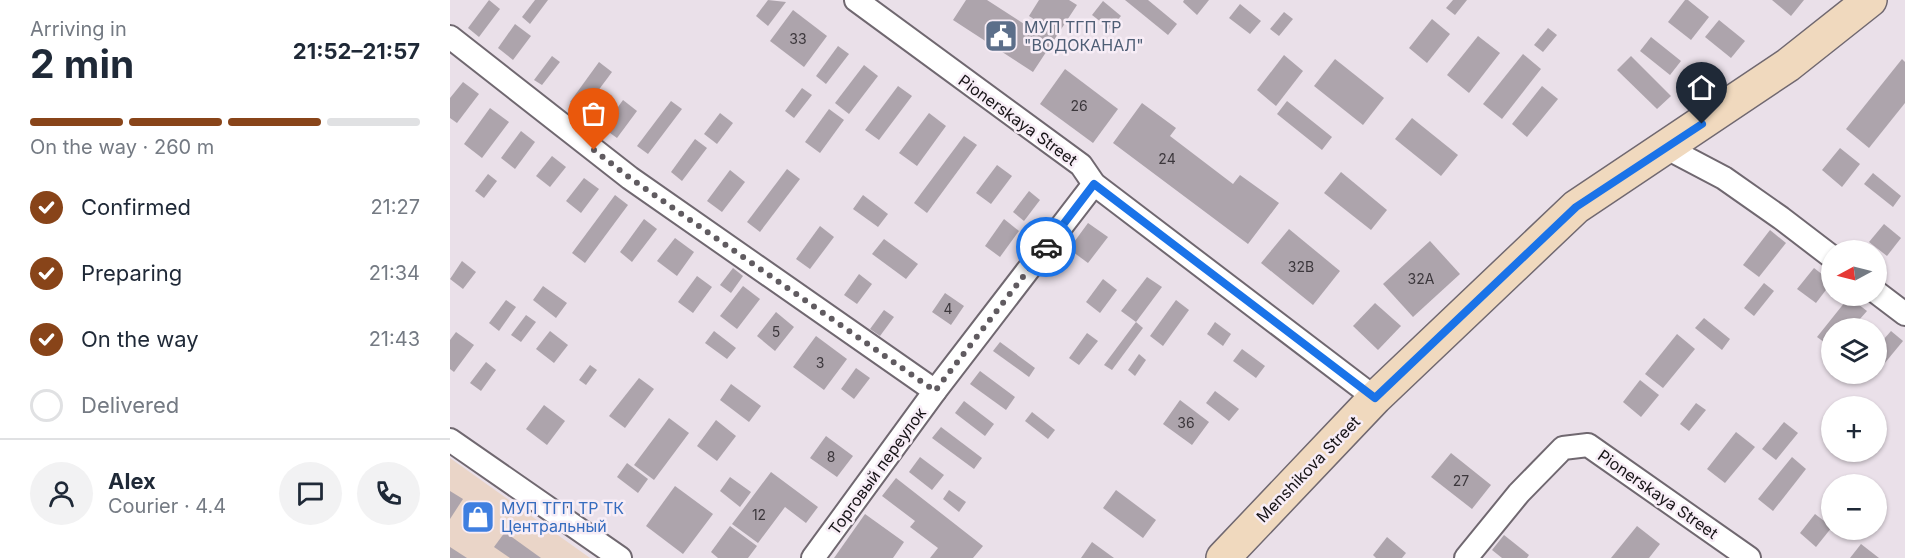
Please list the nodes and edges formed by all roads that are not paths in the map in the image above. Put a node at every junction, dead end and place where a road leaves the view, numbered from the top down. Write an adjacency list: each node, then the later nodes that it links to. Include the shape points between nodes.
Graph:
1 (856, 0): 5 (street, Pionerskaya Street, via 1081,165)
2 (1870, 0): 4 (street, Menshikova Street, via 1788,65)
3 (450, 37): 9 (street, via 630,178)
4 (1667, 148): 6 (street, via 1724,178); 10 (street, Menshikova Street, via 1576,207)
5 (1094, 184): 9 (street, Торговый переулок); 10 (street, Pionerskaya Street)
6 (1821, 249)
7 (1887, 300): 8 (street)
8 (1905, 314)
9 (935, 391): 13 (street, Торговый переулок)
10 (1375, 398): 14 (street, Menshikova Street)
11 (450, 440): 12 (street)
12 (620, 558)
13 (813, 558)
14 (1223, 558)
15 (1466, 558): 16 (street, Pionerskaya Street, via 1519,493 1563,448 1588,445)
16 (1749, 558)

